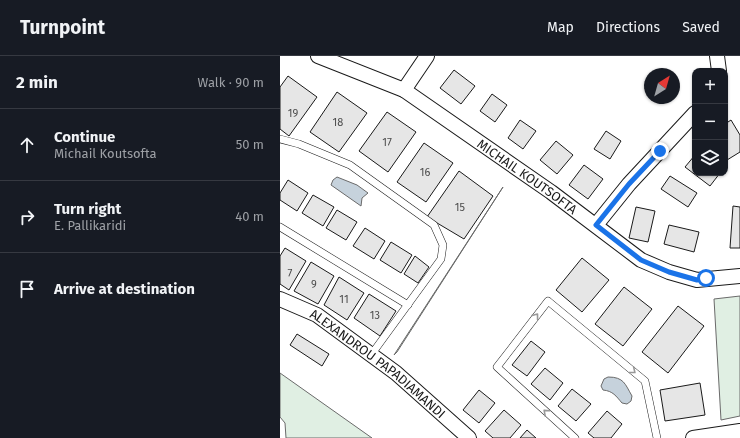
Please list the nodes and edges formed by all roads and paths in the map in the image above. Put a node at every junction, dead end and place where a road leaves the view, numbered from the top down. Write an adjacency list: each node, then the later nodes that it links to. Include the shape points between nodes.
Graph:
1 (318, 56): 5 (street, MICHAIL KOUTSOFTA)
2 (427, 56): 5 (street)
3 (717, 56): 4 (street)
4 (719, 68)
5 (404, 90): 8 (street, MICHAIL KOUTSOFTA)
6 (692, 116): 8 (street, via 629,184)
7 (280, 139): 12 (lane, via 350,165 434,225 443,245 441,259)
8 (596, 225): 10 (street, MICHAIL KOUTSOFTA, via 641,260 669,272 697,280)
9 (280, 227): 12 (lane)
10 (740, 276)
11 (280, 299): 13 (street, ALEXANDROU PAPADIAMANDI, via 317,316)
12 (408, 305): 13 (lane)
13 (372, 355): 15 (street, ALEXANDROU PAPADIAMANDI, via 396,373)
14 (740, 431): 18 (street)
15 (465, 437)
16 (575, 438): 17 (lane, one-way to 17, via 497,367 548,301 645,381)
17 (657, 438)
18 (693, 438)

